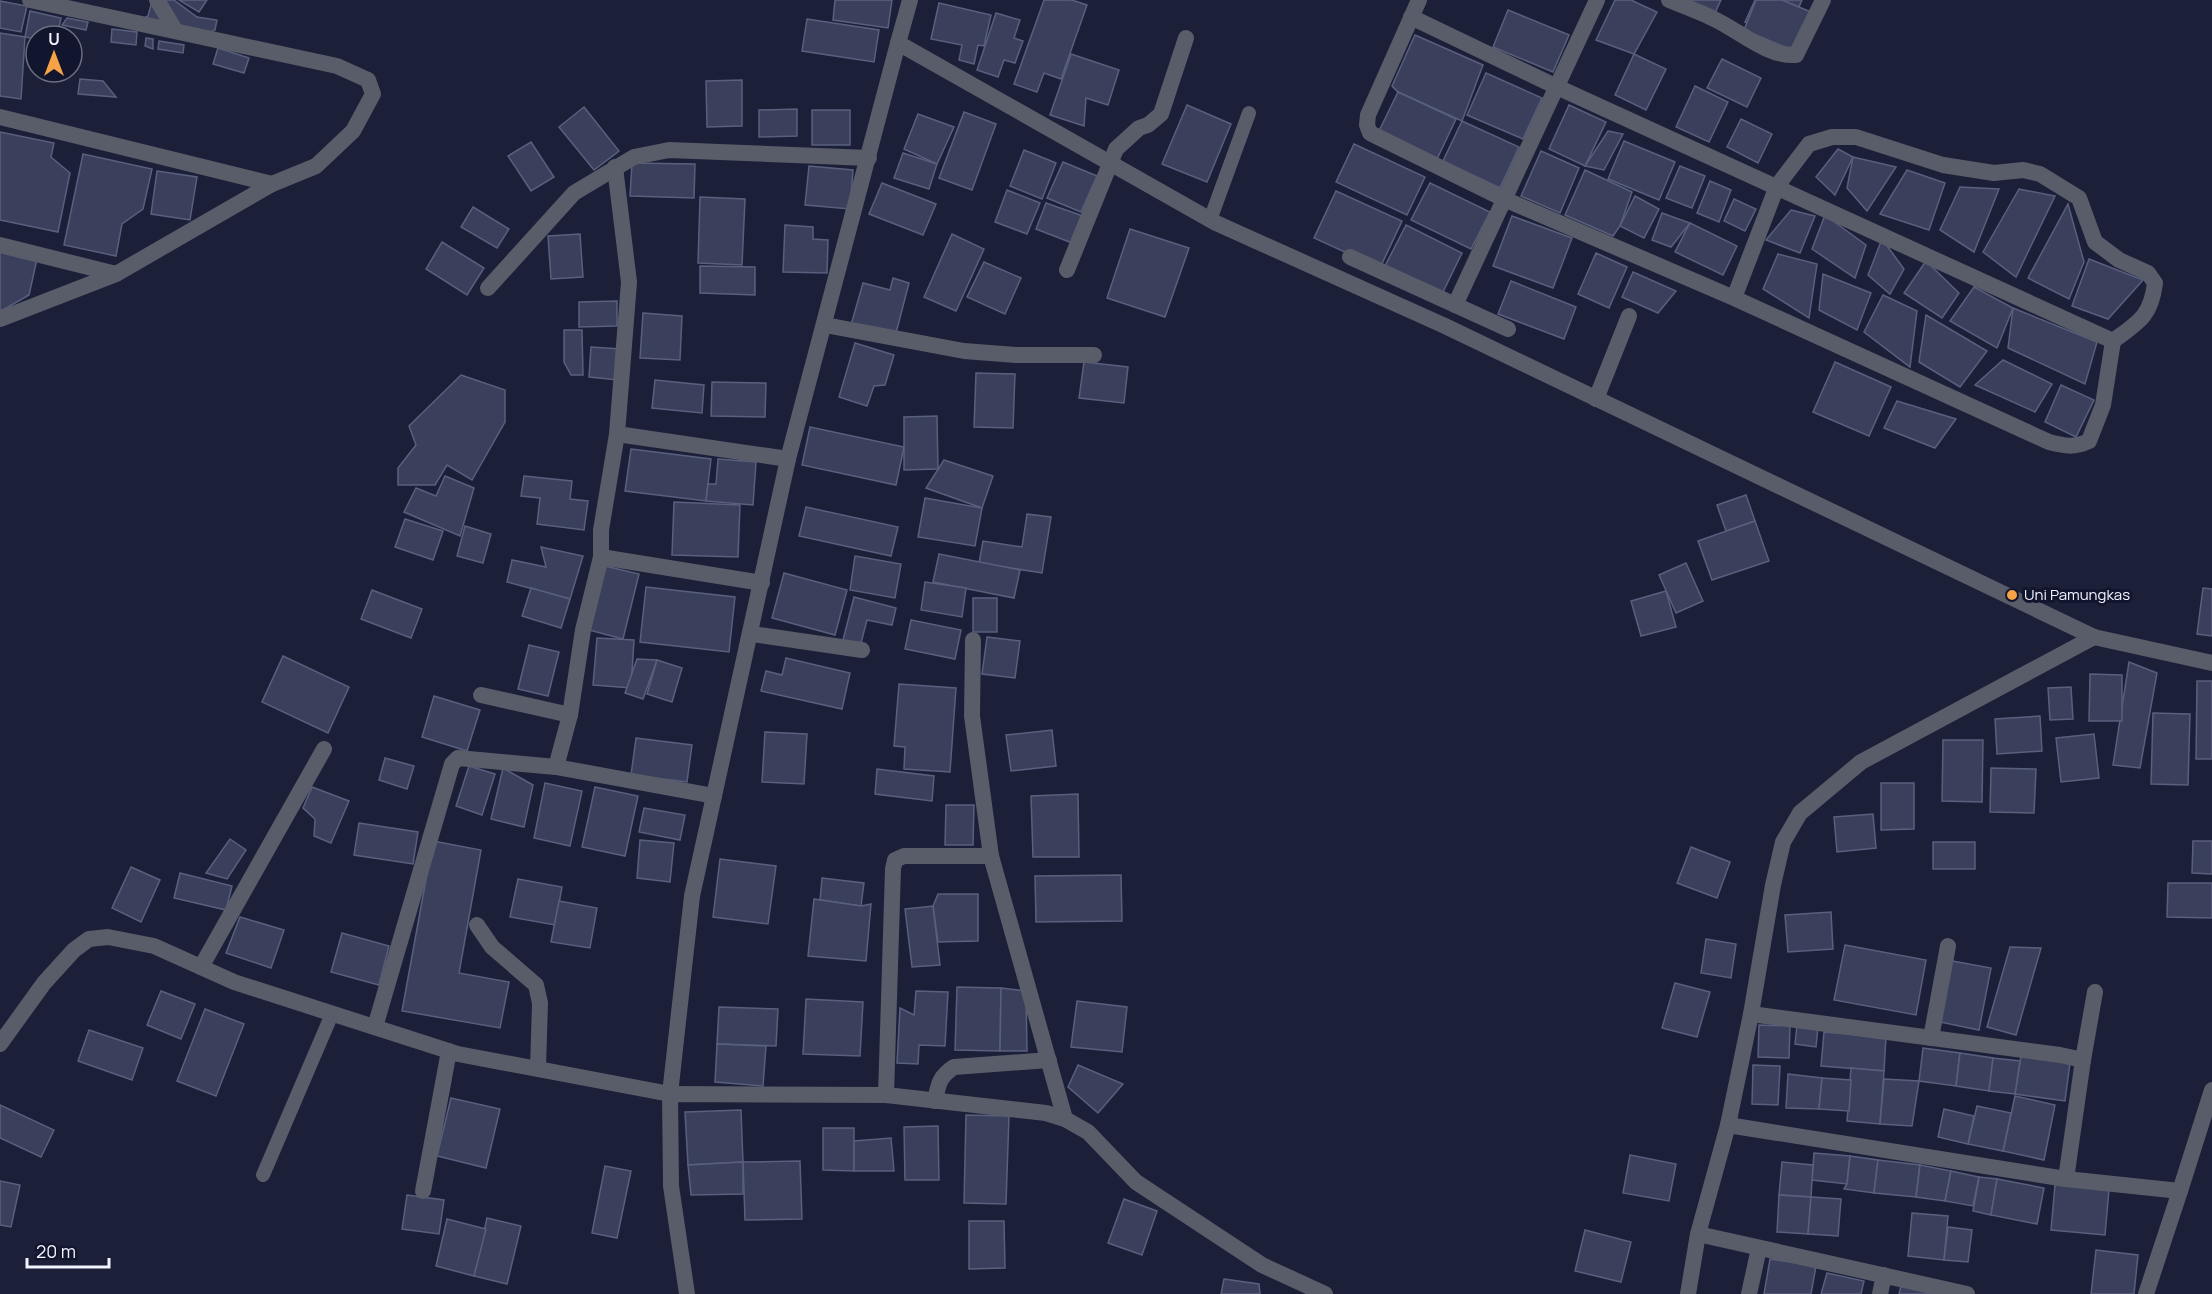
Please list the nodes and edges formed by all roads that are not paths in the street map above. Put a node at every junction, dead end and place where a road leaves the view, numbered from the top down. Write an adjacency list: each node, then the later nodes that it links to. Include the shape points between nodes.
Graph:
1 (30, 0): 9 (street)
2 (157, 0): 9 (street)
3 (910, 0): 11 (street)
4 (1419, 0): 8 (street)
5 (1597, 0): 12 (street)
6 (1669, 0): 7 (street, via 1713,18 1768,50 1788,56 1796,56)
7 (1822, 0)
8 (1411, 17): 12 (street); 20 (street, via 1368,115 1370,133)
9 (175, 30): 18 (street, via 337,66 368,80 373,94 353,131 316,166)
10 (1186, 38): 16 (street, via 1161,114 1116,149)
11 (898, 43): 15 (street); 16 (street)
12 (1557, 87): 19 (street); 20 (street)
13 (1249, 113): 21 (lane)
14 (0, 117): 18 (street)
15 (869, 158): 17 (street, via 669,150 634,157); 31 (street)
16 (1110, 164): 21 (street); 24 (street)
17 (615, 167): 26 (street, via 574,193); 36 (street, via 629,282)
18 (272, 184): 25 (street)
19 (1777, 186): 27 (street); 33 (street); 33 (street, via 1809,144 1832,137 1856,137 1942,165 1994,173 2023,170 2053,180 2079,198 2095,242 2119,260 2148,273 2155,283 2152,303 2143,318)
20 (1504, 200): 27 (street); 28 (street)
21 (1210, 220): 35 (street)
22 (0, 245): 25 (street)
23 (1350, 257): 28 (street)
24 (1067, 270)
25 (116, 274): 29 (street)
26 (488, 288)
27 (1734, 298): 33 (street, via 2049,442 2069,447 2089,441 2103,405)
28 (1455, 305): 32 (street)
29 (2, 316)
30 (1629, 316): 35 (street)
31 (825, 325): 34 (street, via 964,351); 37 (street)
32 (1508, 329)
33 (2113, 341)
34 (1094, 355)
35 (1596, 399): 41 (street)
36 (617, 434): 37 (street); 38 (street, via 601,530)
37 (788, 459): 39 (street)
38 (601, 557): 39 (street); 46 (street)
39 (762, 583): 40 (street)
40 (752, 634): 43 (street); 49 (street)
41 (2094, 637): 44 (street); 56 (street, via 1861,762 1800,813 1784,842 1773,885)
42 (973, 640): 50 (street, via 972,716)
43 (862, 650)
44 (2212, 663)
45 (481, 695): 46 (street)
46 (570, 715): 48 (street)
47 (324, 748): 53 (street)
48 (556, 767): 49 (street); 57 (street, via 468,757 458,758 452,764)
49 (714, 796): 65 (street, via 692,896)
50 (991, 856): 61 (street); 66 (street, via 904,856 895,860)
51 (477, 925): 63 (street, via 492,948 536,985 540,1003)
52 (1948, 946): 58 (street)
53 (201, 967): 55 (street); 59 (street, via 154,946 108,937 89,939 44,983)
54 (2095, 992): 62 (street)
55 (332, 1014): 57 (street); 70 (lane)
56 (1751, 1014): 58 (street); 69 (street)
57 (375, 1027): 60 (street)
58 (1931, 1038): 62 (street)
59 (0, 1044)
60 (449, 1051): 63 (street); 72 (street)
61 (1049, 1060): 67 (street, via 954,1067 943,1075); 68 (street)
62 (2083, 1060): 71 (street)
63 (538, 1068): 65 (street)
64 (2212, 1090): 73 (street)
65 (670, 1094): 66 (street); 77 (street, via 671,1186)
66 (886, 1095): 67 (street)
67 (935, 1101): 68 (street, via 1046,1113)
68 (1065, 1119): 78 (street, via 1088,1132 1136,1182 1262,1264)
69 (1728, 1125): 71 (street); 74 (street)
70 (263, 1176)
71 (2066, 1179): 73 (street)
72 (423, 1191)
73 (2180, 1191): 83 (street)
74 (1698, 1234): 75 (street); 79 (street)
75 (1759, 1248): 76 (street); 80 (street)
76 (1884, 1275): 81 (street); 82 (street)
77 (687, 1294)
78 (1325, 1294)
79 (1688, 1294)
80 (1749, 1294)
81 (1880, 1294)
82 (1967, 1294)
83 (2146, 1294)

